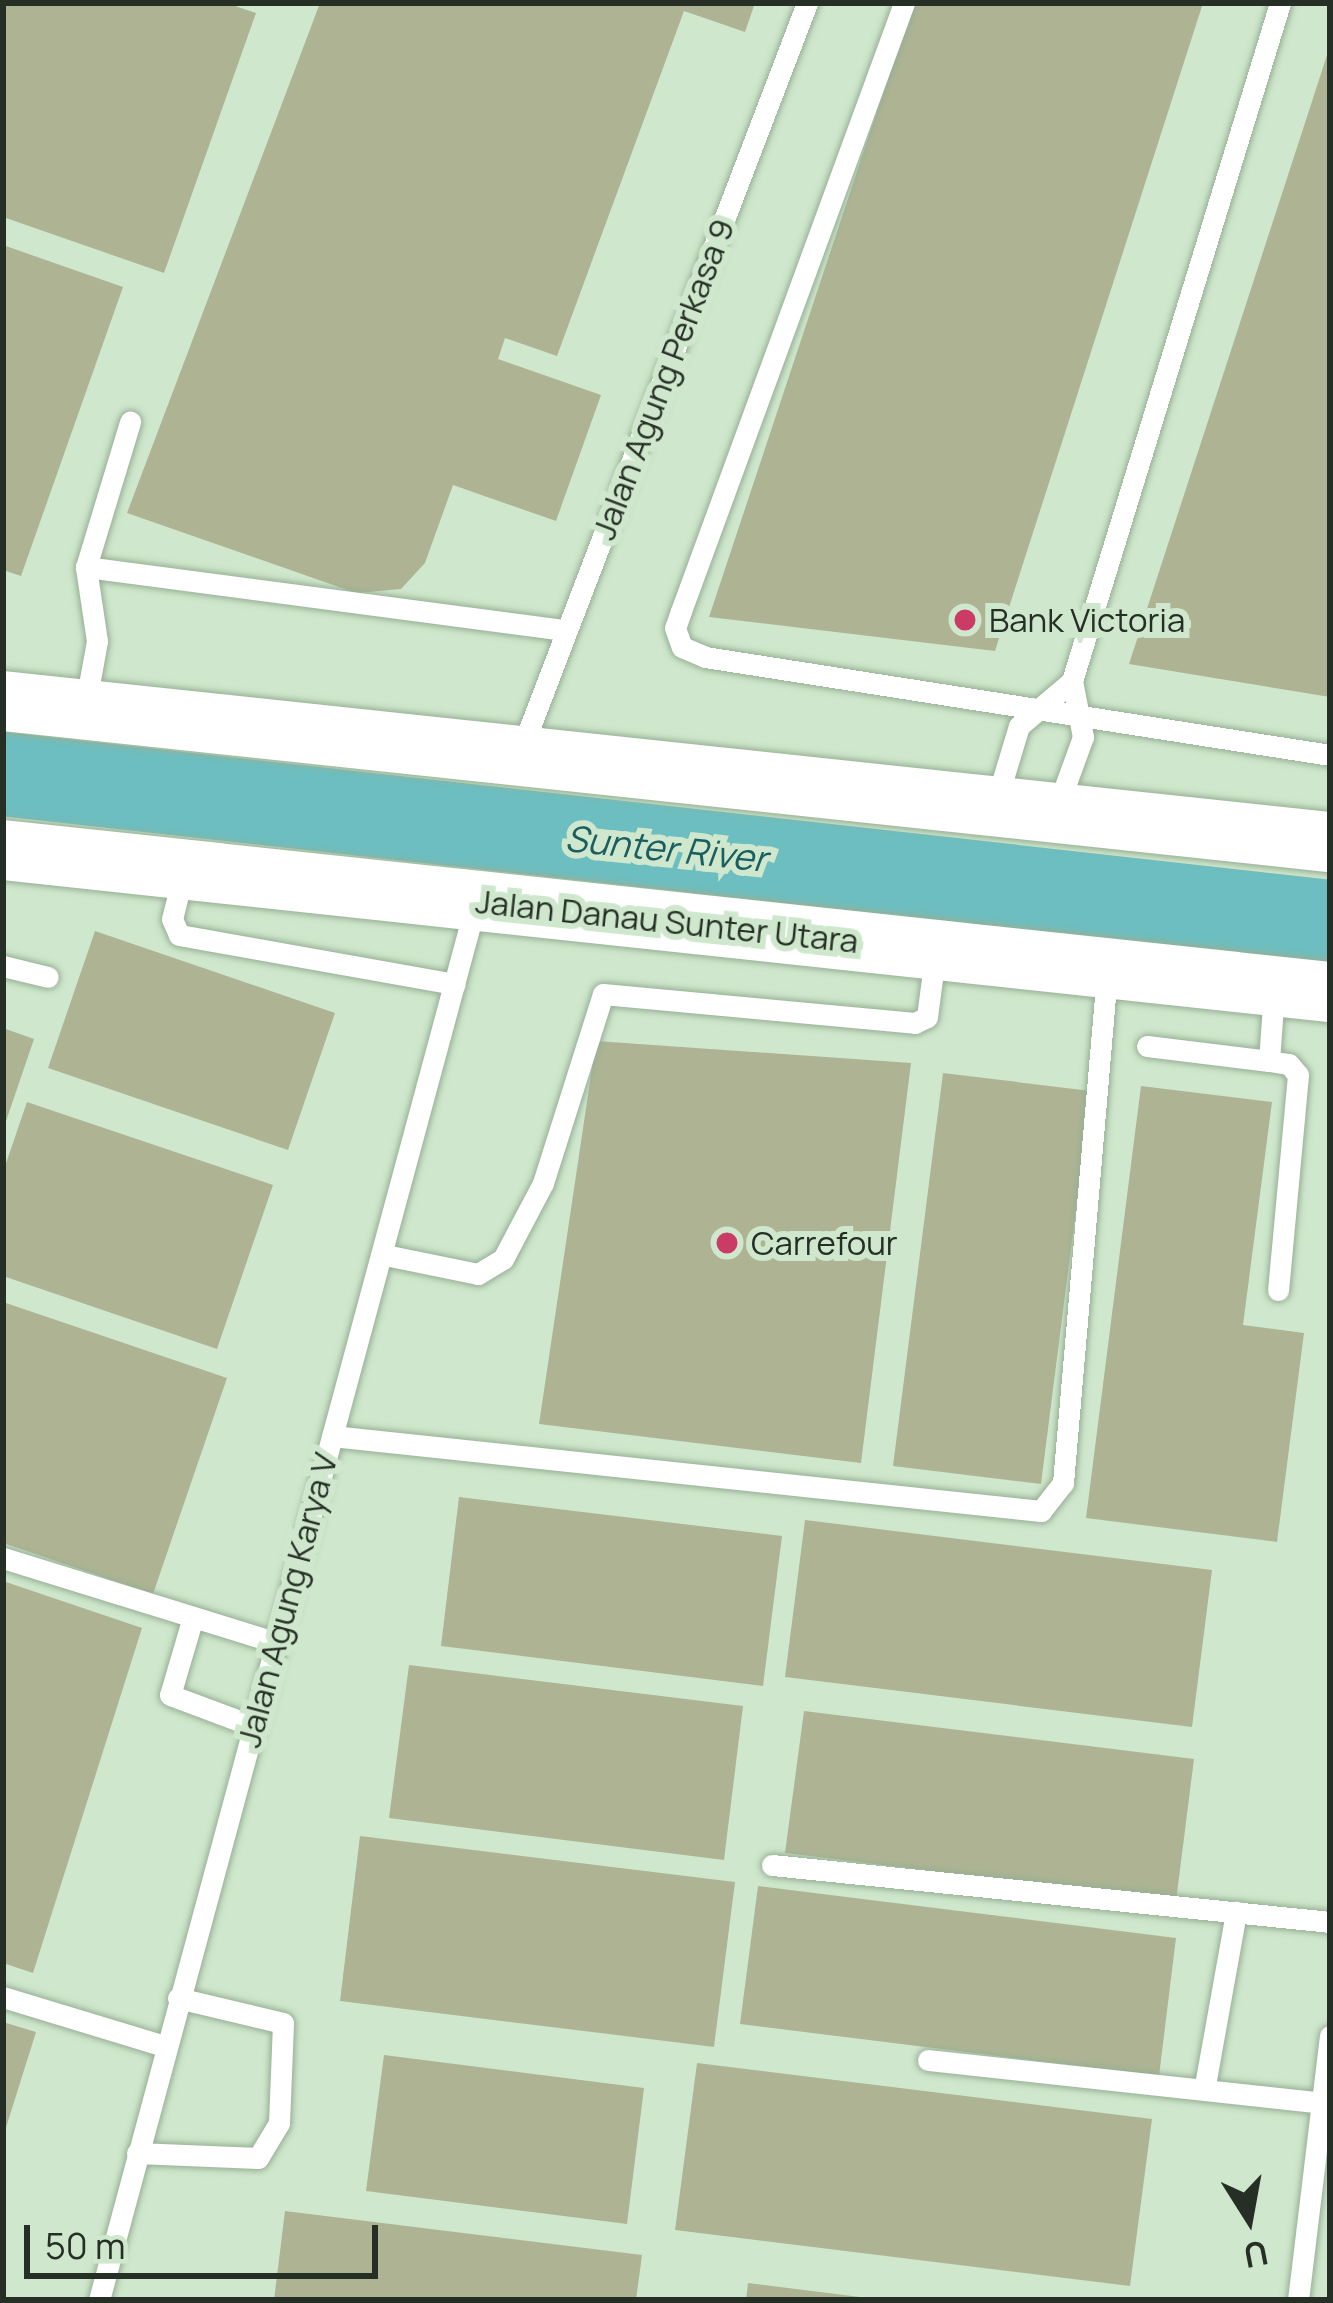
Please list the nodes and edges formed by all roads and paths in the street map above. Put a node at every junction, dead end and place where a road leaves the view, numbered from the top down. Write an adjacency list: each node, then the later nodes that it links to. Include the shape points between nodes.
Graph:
1 (807, 3): 6 (lane, Jalan Agung Perkasa 9)
2 (904, 3): 9 (lane, via 675,628 682,647 705,657)
3 (1280, 3): 7 (lane)
4 (130, 422): 5 (lane)
5 (86, 567): 6 (lane); 10 (lane, via 97,641)
6 (566, 630): 13 (lane, Jalan Agung Perkasa 9)
7 (1072, 680): 9 (lane); 11 (lane)
8 (3, 701): 10 (main road)
9 (1042, 705): 11 (lane); 14 (lane, via 1019,726)
10 (85, 710): 13 (main road)
11 (1078, 711): 12 (lane); 15 (lane, via 1083,737)
12 (1330, 755)
13 (519, 756): 14 (main road)
14 (994, 807): 15 (main road)
15 (1055, 813): 16 (main road)
16 (1330, 842)
17 (3, 850): 18 (main road, Jalan Danau Sunter Utara)
18 (184, 869): 19 (main road, Jalan Danau Sunter Utara); 24 (lane, via 172,920 179,935)
19 (477, 900): 20 (main road, Jalan Danau Sunter Utara); 24 (lane, Jalan Agung Karya V)
20 (936, 950): 22 (main road, Jalan Danau Sunter Utara); 28 (lane, via 927,1016 915,1023 603,994 543,1183 503,1259 478,1274)
21 (3, 966): 23 (lane)
22 (1108, 968): 25 (main road, Jalan Danau Sunter Utara); 30 (lane, via 1063,1484 1041,1511)
23 (48, 977)
24 (455, 984): 28 (lane, Jalan Agung Karya V)
25 (1302, 989): 27 (lane)
26 (1147, 1046): 27 (lane)
27 (1268, 1061): 29 (lane, via 1289,1064 1298,1075)
28 (385, 1256): 30 (lane, Jalan Agung Karya V)
29 (1279, 1290)
30 (332, 1436): 33 (lane, Jalan Agung Karya V)
31 (3, 1558): 32 (lane)
32 (193, 1617): 33 (lane); 34 (lane, via 170,1695)
33 (277, 1642): 34 (lane, Jalan Agung Karya V)
34 (253, 1726): 39 (lane, Jalan Agung Karya V)
35 (772, 1864): 36 (lane)
36 (1236, 1912): 37 (lane); 43 (lane)
37 (1330, 1922)
38 (3, 1997): 41 (lane)
39 (178, 1999): 41 (lane, Jalan Agung Karya V); 45 (lane, via 283,2023 279,2122 258,2158)
40 (1330, 2041): 44 (lane)
41 (164, 2046): 45 (lane, Jalan Agung Karya V)
42 (928, 2060): 43 (lane)
43 (1205, 2085): 44 (lane)
44 (1321, 2103): 47 (lane)
45 (137, 2153): 46 (lane, Jalan Agung Karya V)
46 (99, 2300)
47 (1298, 2300)

